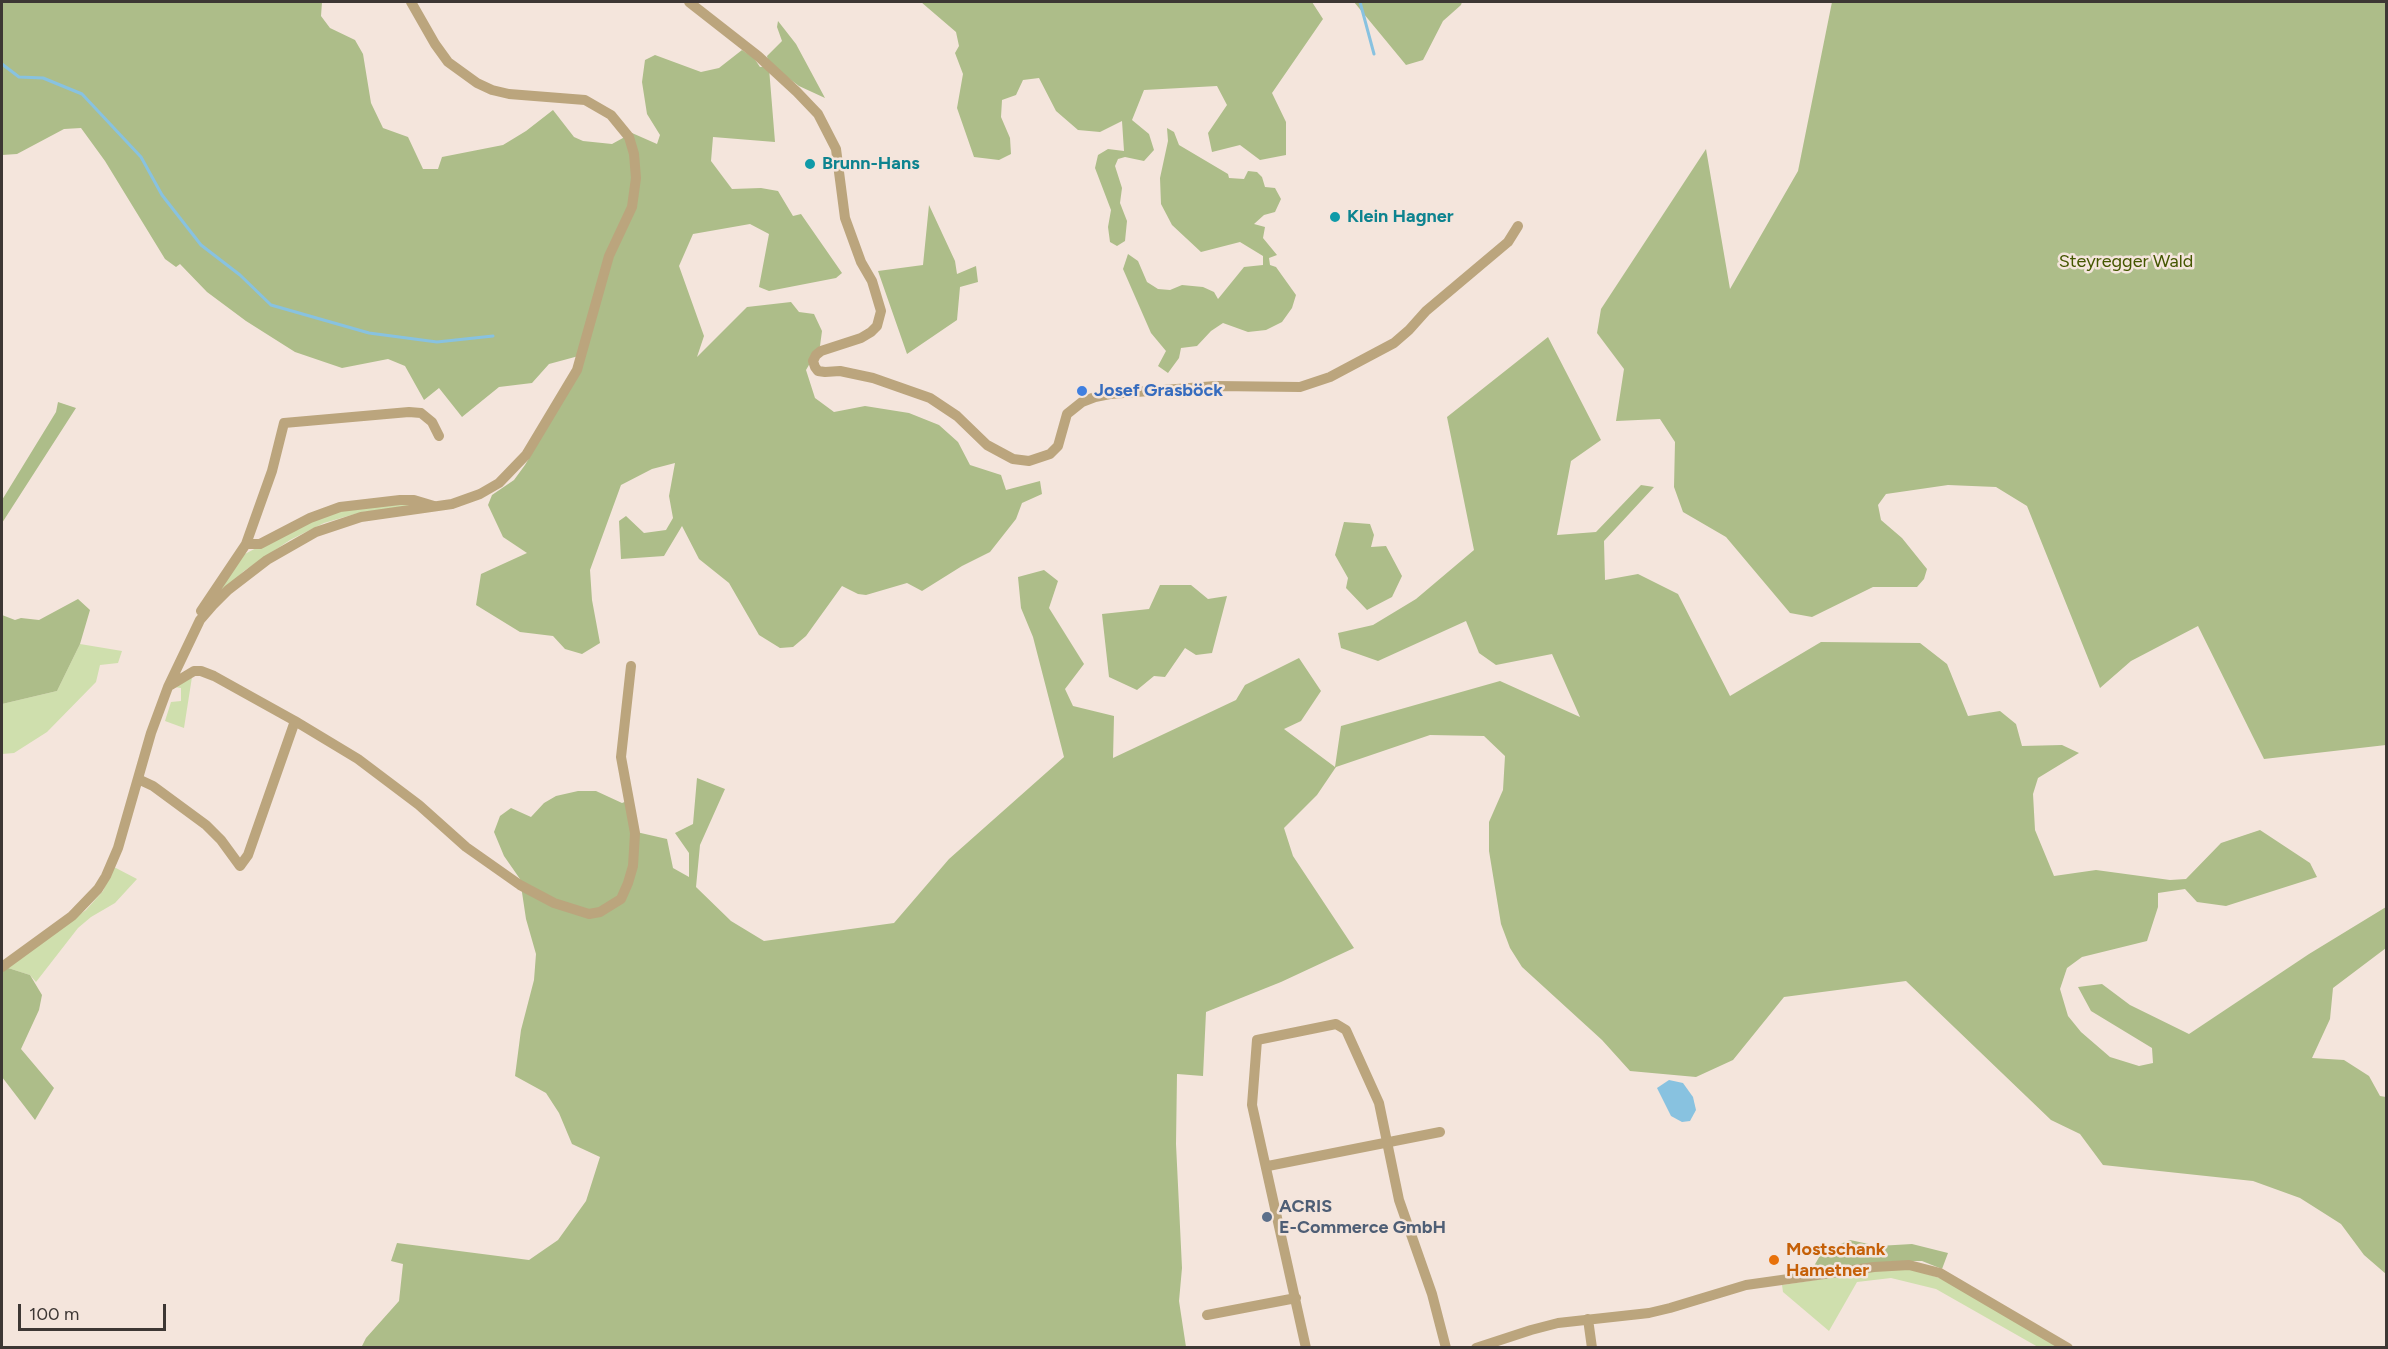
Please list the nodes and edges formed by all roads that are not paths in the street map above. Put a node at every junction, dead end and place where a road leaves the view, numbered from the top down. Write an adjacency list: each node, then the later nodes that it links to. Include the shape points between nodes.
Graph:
1 (411, 2): 5 (street, via 448,62 477,83 510,94 585,100 611,115 629,137 636,178 632,207 609,256 584,348 568,388 511,473 480,494)
2 (688, 2): 3 (street, via 797,92 818,114 836,149 845,218 881,311 877,327 861,338 821,351 813,361 815,367 818,371 873,378 930,398 957,416 987,446 1012,459 1029,461 1050,454 1058,446 1067,414 1082,402 1110,394 1216,386 1300,387 1330,377 1401,337 1508,242)
3 (1518, 226)
4 (439, 436): 6 (street, via 427,416 409,412 284,423)
5 (437, 507): 6 (street, via 414,500 340,507 260,544); 7 (street, via 361,517 316,532 246,575)
6 (246, 544): 7 (street, via 202,609)
7 (200, 620): 9 (street)
8 (631, 666): 10 (street, via 621,758 635,833 633,866 621,899 589,914 554,903 520,885 466,847 387,780)
9 (168, 687): 10 (street, via 187,674 201,671); 11 (street)
10 (295, 721): 11 (street, via 248,855 240,866 206,825)
11 (138, 779): 12 (street, via 115,857 98,890 72,916)
12 (2, 967)
13 (1440, 1132): 14 (street)
14 (1388, 1142): 15 (street); 15 (street, via 1380,1102 1346,1030 1336,1024 1313,1028 1257,1040 1252,1101); 20 (street, via 1399,1200)
15 (1268, 1166): 16 (street)
16 (1296, 1298): 17 (street); 19 (street)
17 (1207, 1315)
18 (1588, 1319): 21 (street, via 1531,1330); 22 (street); 23 (street, via 1660,1311 1767,1282 1874,1266 1909,1265 1940,1273)
19 (1306, 1347)
20 (1446, 1347)
21 (1476, 1347)
22 (1592, 1347)
23 (2068, 1347)

